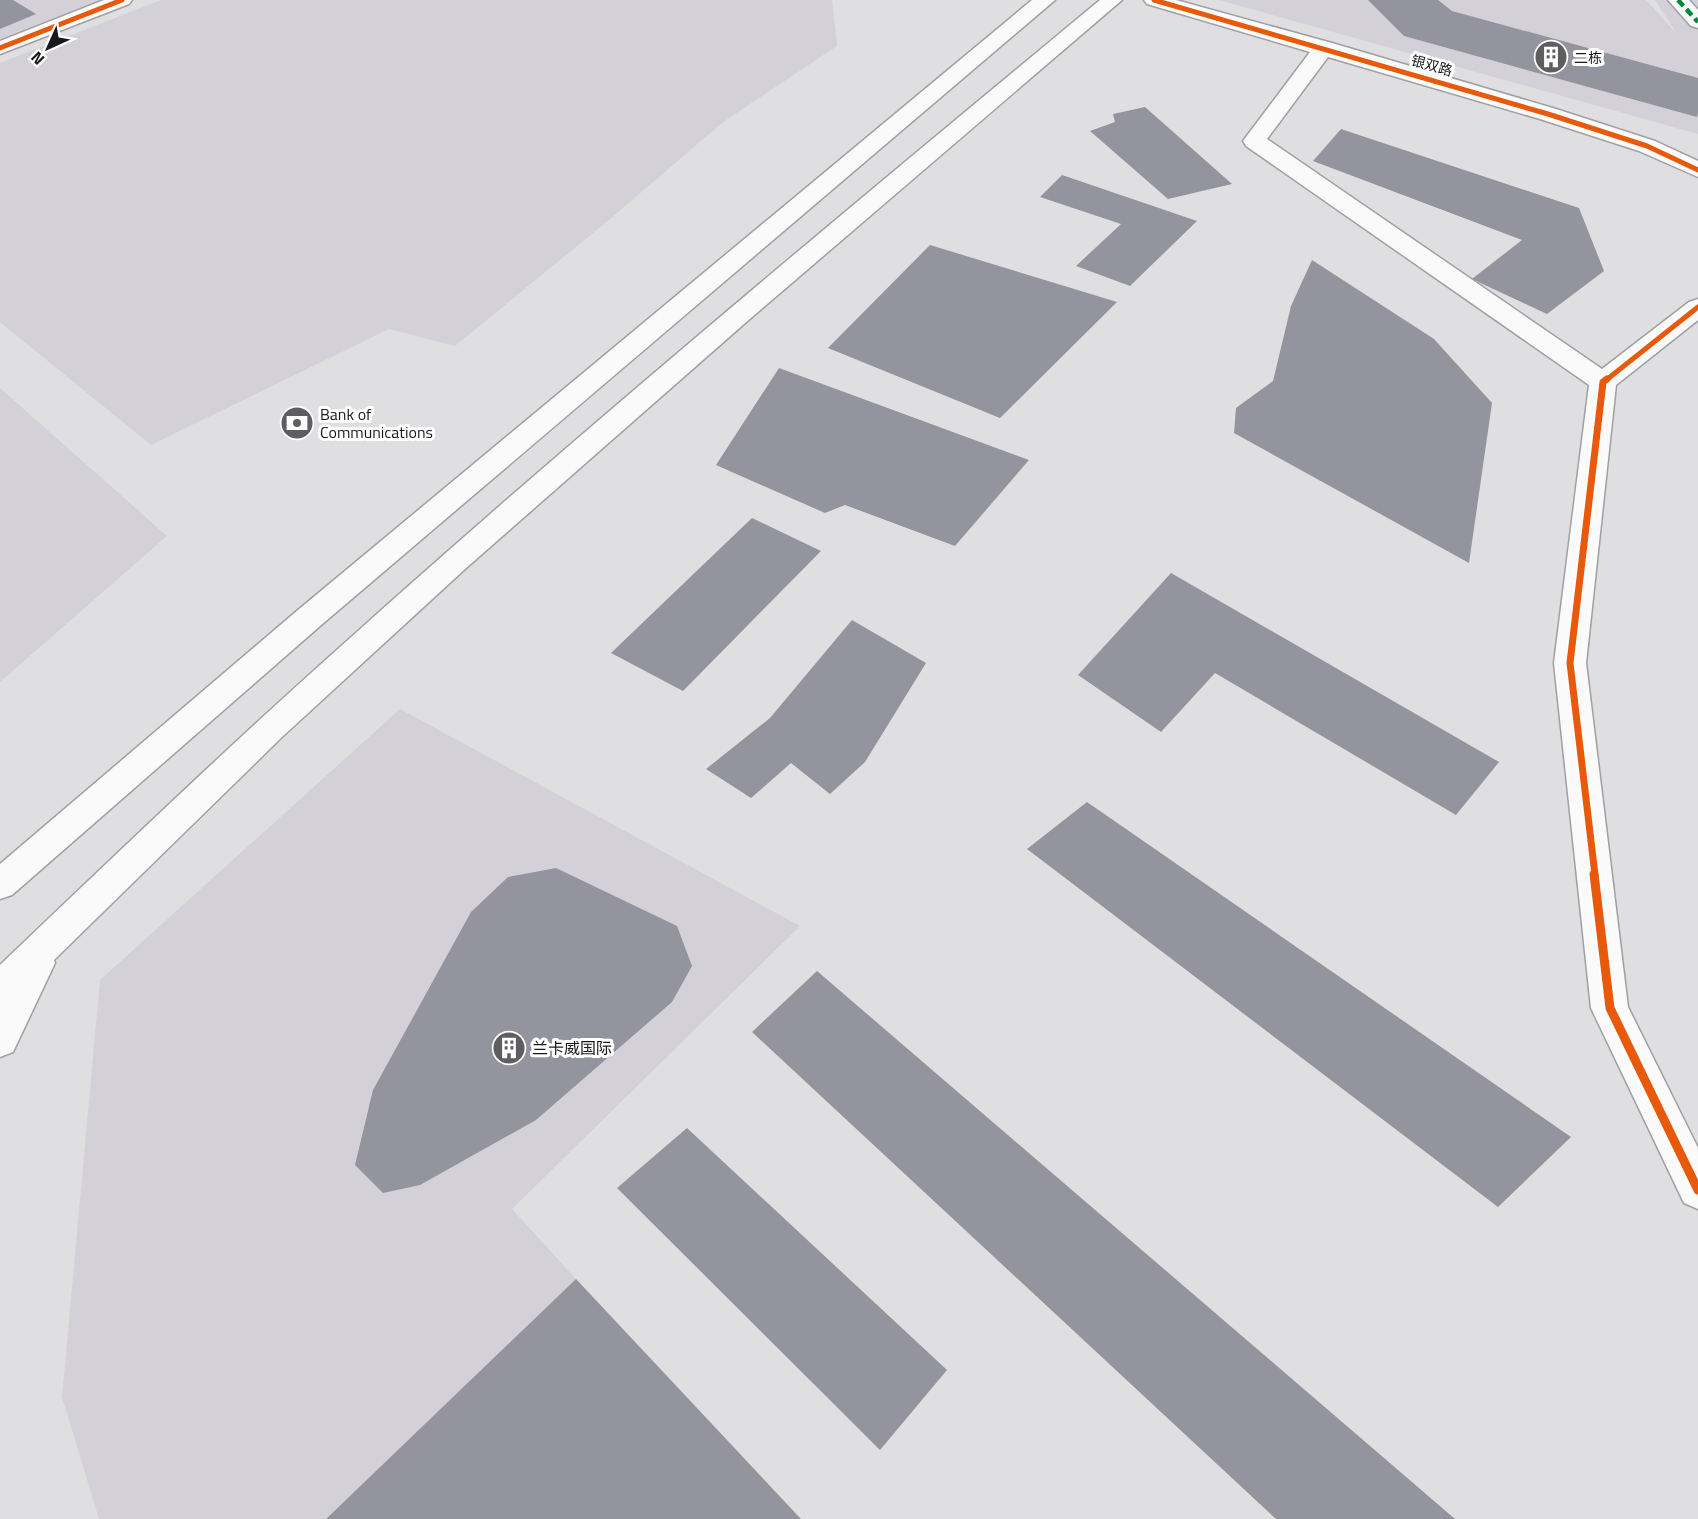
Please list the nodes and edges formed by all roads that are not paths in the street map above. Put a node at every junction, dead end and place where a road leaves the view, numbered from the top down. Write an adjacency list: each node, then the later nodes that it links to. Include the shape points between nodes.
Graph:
1 (122, 0): 7 (main road)
2 (1045, 0): 12 (main road, via 309,618)
3 (1154, 0): 8 (main road, 银双路)
4 (1678, 0): 6 (main road)
5 (1096, 3): 13 (main road, via 365,642 207,787)
6 (1698, 22)
7 (0, 48)
8 (1324, 48): 9 (main road, 银双路, via 1647,146); 11 (main road, via 1254,141)
9 (1698, 170)
10 (1698, 307): 11 (main road)
11 (1603, 382): 16 (main road, via 1570,663 1610,1008)
12 (0, 885)
13 (48, 942): 14 (main road); 15 (main road)
14 (0, 989)
15 (0, 1040)
16 (1698, 1190)

